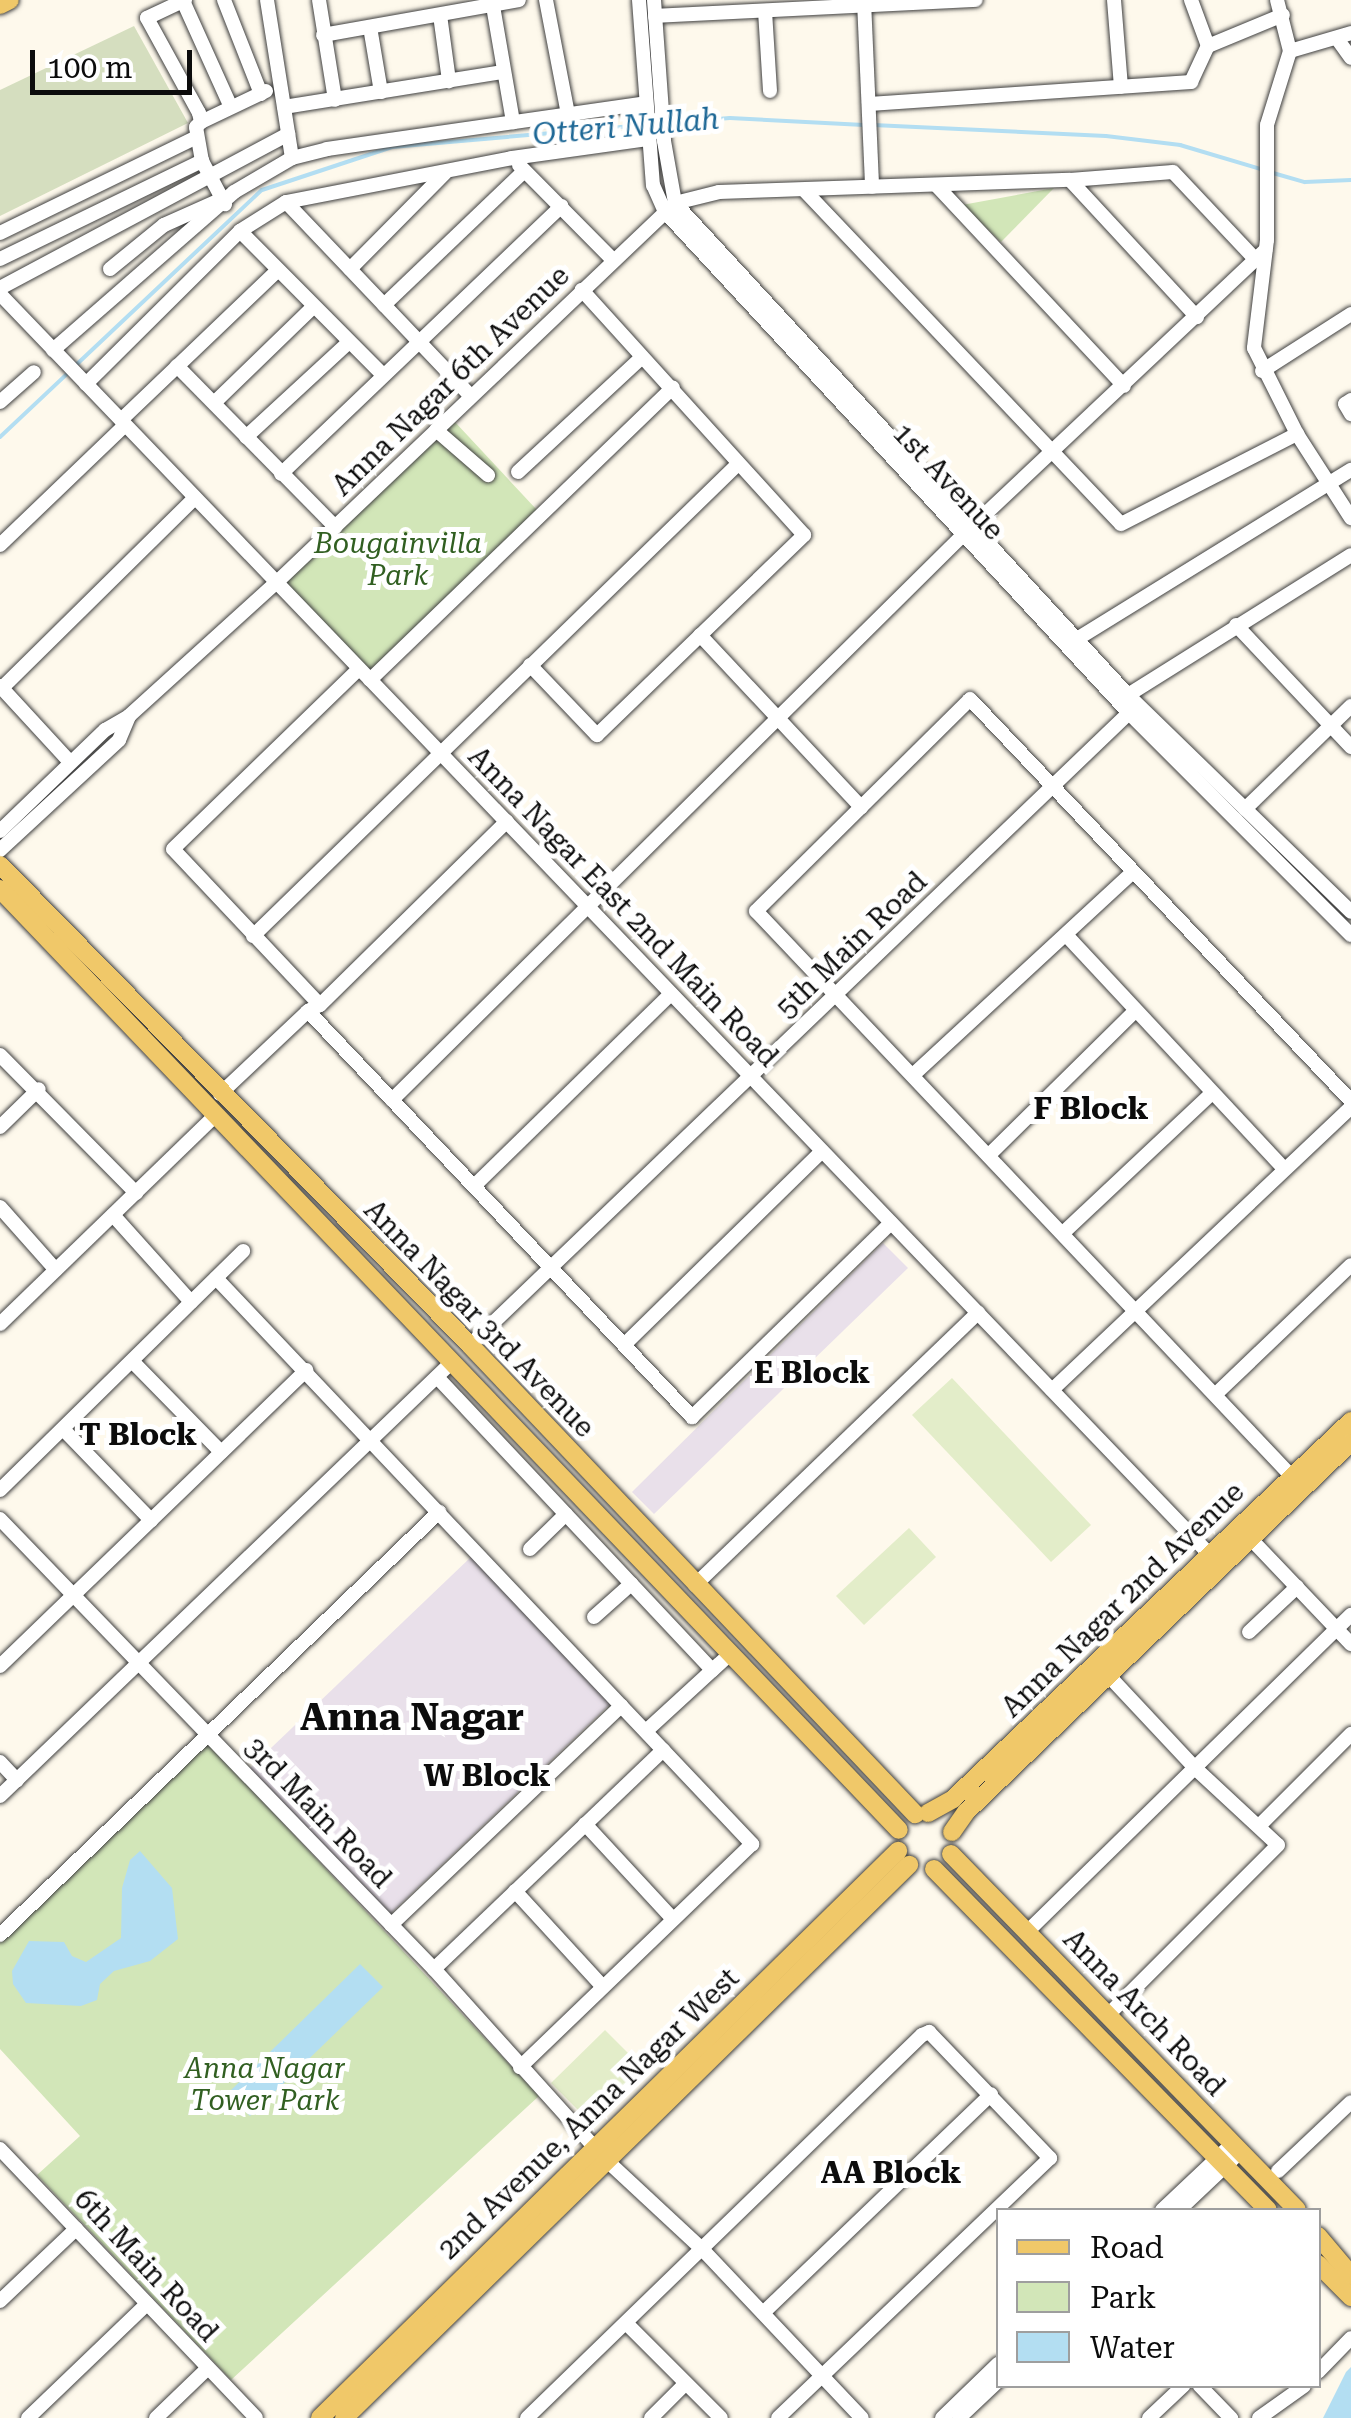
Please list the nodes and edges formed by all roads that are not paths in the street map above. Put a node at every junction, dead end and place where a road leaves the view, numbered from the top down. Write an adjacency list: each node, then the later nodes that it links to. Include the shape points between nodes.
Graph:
1 (10, 0): 15 (main road)
2 (184, 0): 37 (street); 42 (street, via 147,18)
3 (224, 0): 33 (street)
4 (266, 0): 29 (street)
5 (319, 0): 22 (street)
6 (519, 0): 16 (street)
7 (546, 0): 39 (street)
8 (639, 0): 35 (street)
9 (654, 0): 20 (street)
10 (976, 0): 14 (street)
11 (1114, 0): 30 (street)
12 (1191, 0): 24 (street)
13 (1277, 0): 19 (street)
14 (864, 3): 17 (street); 36 (street)
15 (0, 5)
16 (494, 6): 18 (street); 27 (street)
17 (765, 11): 20 (street); 31 (street)
18 (440, 15): 21 (street); 28 (street)
19 (1283, 15): 24 (street); 25 (street)
20 (655, 16): 41 (street)
21 (370, 27): 22 (street); 32 (street)
22 (323, 34): 34 (street)
23 (1344, 36): 25 (street); 26 (street)
24 (1208, 46): 30 (street, via 1191,82)
25 (1290, 51): 60 (street, via 1266,141)
26 (1351, 58)
27 (503, 72): 28 (street); 40 (street)
28 (449, 81): 32 (street)
29 (280, 82): 33 (street); 38 (street)
30 (1121, 87): 36 (street)
31 (770, 91)
32 (381, 92): 34 (street)
33 (261, 94): 37 (street)
34 (336, 100): 38 (street)
35 (646, 103): 39 (street); 41 (street)
36 (869, 104): 52 (street)
37 (230, 105): 42 (street)
38 (284, 106): 43 (street)
39 (568, 114): 40 (street)
40 (513, 122): 44 (street)
41 (654, 127): 45 (street); 57 (street)
42 (199, 130): 46 (street); 59 (street)
43 (288, 134): 44 (street); 49 (street)
44 (292, 158): 54 (street)
45 (512, 158): 47 (street); 48 (street)
46 (202, 161): 49 (street); 61 (street)
47 (524, 171): 56 (street); 68 (street)
48 (446, 172): 55 (street); 64 (street)
49 (212, 178): 54 (street); 67 (street)
50 (1070, 180): 51 (street); 60 (street, via 1173,172); 71 (street)
51 (936, 185): 52 (street); 81 (street)
52 (872, 187): 53 (street)
53 (804, 190): 57 (street, via 719,192); 92 (street)
54 (223, 202): 63 (street, via 164,225); 74 (street)
55 (286, 202): 58 (street); 64 (street)
56 (561, 206): 62 (street); 72 (street)
57 (670, 208): 62 (street, Anna Nagar 6th Avenue); 102 (street, 1st Avenue)
58 (240, 232): 65 (street); 79 (street)
59 (0, 233)
60 (1261, 255): 71 (street); 77 (street, via 1254,348)
61 (0, 259)
62 (613, 260): 66 (street, Anna Nagar 6th Avenue)
63 (110, 269)
64 (350, 269): 68 (street)
65 (278, 270): 69 (street); 76 (street)
66 (582, 290): 75 (street); 83 (street, Anna Nagar 6th Avenue)
67 (0, 291): 74 (street, Anna Nagar East 2nd Main Road)
68 (384, 305): 72 (street)
69 (314, 306): 73 (street); 86 (street)
70 (1351, 314): 77 (street)
71 (1197, 316): 81 (street)
72 (419, 340): 80 (street); 83 (street)
73 (349, 342): 80 (street); 91 (street)
74 (53, 350): 79 (street, Anna Nagar East 2nd Main Road)
75 (642, 356): 82 (street); 95 (street)
76 (177, 366): 86 (street); 88 (street)
77 (1262, 371): 90 (street)
78 (34, 372): 85 (street)
79 (77, 374): 88 (street, Anna Nagar East 2nd Main Road)
80 (383, 375): 96 (street)
81 (1124, 386): 92 (street)
82 (673, 387): 93 (street); 110 (street)
83 (471, 396): 89 (street, Anna Nagar 6th Avenue)
84 (1351, 400): 87 (street, via 1344,404)
85 (0, 402)
86 (214, 403): 91 (street)
87 (1351, 414)
88 (123, 422): 99 (street, Anna Nagar East 2nd Main Road); 103 (street)
89 (436, 430): 97 (street); 101 (street, Anna Nagar 6th Avenue)
90 (1297, 434): 92 (street, via 1121,524); 98 (street)
91 (246, 437): 96 (street)
92 (1055, 452): 102 (street)
93 (738, 464): 107 (street, via 804,535); 109 (street)
94 (1351, 470): 98 (street)
95 (518, 472)
96 (281, 474): 101 (street)
97 (488, 475)
98 (1330, 484): 100 (street); 108 (street)
99 (195, 498): 105 (street, Anna Nagar East 2nd Main Road); 111 (street)
100 (1351, 518)
101 (335, 527): 105 (street, Anna Nagar 6th Avenue)
102 (968, 532): 108 (street, 1st Avenue); 112 (street, 1st Avenue); 115 (street)
103 (0, 545)
104 (1351, 555): 106 (street, 5th Main Road)
105 (277, 582): 110 (street, Anna Nagar East 2nd Main Road); 114 (street, Anna Nagar 6th Avenue)
106 (1236, 625): 112 (street, 5th Main Road); 116 (street)
107 (700, 634): 109 (street, via 596,736); 115 (street)
108 (1077, 639): 112 (street, 1st Avenue)
109 (530, 665): 118 (street)
110 (365, 674): 118 (street, Anna Nagar East 2nd Main Road); 132 (street, via 173,849)
111 (1, 687): 119 (street)
112 (1132, 704): 120 (street, 5th Main Road); 122 (street, 1st Avenue); 131 (street, 1st Avenue)
113 (1351, 706): 116 (street)
114 (130, 716): 119 (street, Anna Nagar 6th Avenue); 125 (street, Anna Nagar 6th Avenue, via 119,740)
115 (780, 719): 121 (street); 129 (street)
116 (1329, 724): 117 (street); 122 (street)
117 (1351, 747)
118 (439, 751): 123 (street, Anna Nagar East 2nd Main Road); 132 (street)
119 (70, 762): 124 (street, Anna Nagar 6th Avenue)
120 (1054, 786): 121 (street, via 970,699); 127 (street); 135 (street, 5th Main Road)
121 (861, 808): 135 (street, via 756,910)
122 (1245, 808): 130 (street, 1st Avenue)
123 (506, 821): 129 (street, Anna Nagar East 2nd Main Road); 136 (street)
124 (0, 830)
125 (0, 850)
126 (0, 865): 143 (main road, Anna Nagar 3rd Avenue)
127 (1134, 872): 133 (street); 145 (street)
128 (0, 890): 146 (main road, Anna Nagar 3rd Avenue)
129 (588, 907): 134 (street, Anna Nagar East 2nd Main Road); 144 (street)
130 (1351, 912)
131 (1351, 935)
132 (253, 936): 136 (street)
133 (1068, 937): 137 (street); 139 (street)
134 (671, 994): 140 (street, Anna Nagar East 2nd Main Road); 151 (street)
135 (837, 995): 139 (street); 140 (street, 5th Main Road)
136 (314, 1008): 143 (street); 144 (street)
137 (1134, 1012): 142 (street); 149 (street)
138 (0, 1054): 141 (street)
139 (914, 1075): 149 (street)
140 (751, 1077): 148 (street, Anna Nagar East 2nd Main Road); 159 (street, 5th Main Road)
141 (39, 1090): 147 (street); 152 (street)
142 (1212, 1093): 150 (street); 156 (street)
143 (220, 1094): 167 (main road, Anna Nagar 3rd Avenue)
144 (392, 1100): 151 (street)
145 (1351, 1104): 150 (street)
146 (216, 1115): 152 (street); 169 (main road, Anna Nagar 3rd Avenue)
147 (0, 1128)
148 (822, 1151): 155 (street, Anna Nagar East 2nd Main Road); 166 (street)
149 (989, 1154): 156 (street)
150 (1284, 1170): 163 (street)
151 (474, 1186): 159 (street)
152 (136, 1193): 154 (street)
153 (0, 1207): 160 (street)
154 (112, 1215): 160 (street); 162 (street)
155 (891, 1222): 164 (street, Anna Nagar East 2nd Main Road); 166 (street, via 692,1417)
156 (1064, 1232): 163 (street)
157 (243, 1252): 161 (street)
158 (1351, 1265): 173 (street)
159 (551, 1268): 166 (street); 167 (street, 5th Main Road)
160 (56, 1270): 165 (street)
161 (216, 1278): 162 (street); 170 (street)
162 (191, 1302): 168 (street)
163 (1136, 1309): 172 (street); 173 (street)
164 (978, 1313): 172 (street, Anna Nagar East 2nd Main Road); 189 (street)
165 (0, 1324)
166 (624, 1344)
167 (470, 1345): 189 (main road, Anna Nagar 3rd Avenue)
168 (133, 1362): 175 (street); 178 (street)
169 (452, 1362): 171 (street); 197 (main road, Anna Nagar 3rd Avenue)
170 (306, 1370): 176 (street); 178 (street)
171 (437, 1377): 176 (street); 182 (street)
172 (1052, 1390): 187 (street, Anna Nagar East 2nd Main Road)
173 (1216, 1392): 179 (street)
174 (1351, 1421): 179 (main road, Anna Nagar 2nd Avenue)
175 (62, 1429): 180 (street); 184 (street)
176 (372, 1440): 181 (street); 198 (street)
177 (1351, 1442): 179 (main road, Anna Nagar 2nd Avenue)
178 (222, 1452): 184 (street)
179 (1297, 1481): 185 (main road, Anna Nagar 2nd Avenue); 187 (main road, Anna Nagar 2nd Avenue)
180 (0, 1490)
181 (439, 1512): 202 (street); 204 (street)
182 (566, 1514): 186 (street); 188 (street)
183 (0, 1519): 191 (street, 3rd Main Road)
184 (151, 1520): 191 (street)
185 (1249, 1538): 190 (street); 201 (main road, Anna Nagar 2nd Avenue)
186 (530, 1549)
187 (1210, 1555): 211 (main road, Anna Nagar 2nd Avenue, via 953,1799)
188 (632, 1584): 193 (street); 200 (street)
189 (695, 1585): 211 (main road, Anna Nagar 3rd Avenue)
190 (1297, 1587): 194 (street); 195 (street)
191 (74, 1594): 198 (street, 3rd Main Road); 199 (street)
192 (1351, 1615): 194 (street)
193 (594, 1617)
194 (1337, 1628): 196 (street); 208 (street)
195 (1249, 1632)
196 (1351, 1644)
197 (729, 1655): 200 (street); 214 (main road, Anna Nagar 3rd Avenue)
198 (139, 1662): 204 (street, 3rd Main Road); 209 (street)
199 (0, 1666)
200 (712, 1670): 203 (street)
201 (1108, 1675): 208 (street); 215 (main road, Anna Nagar 2nd Avenue)
202 (620, 1706): 203 (street); 221 (street)
203 (646, 1731): 206 (street)
204 (208, 1734): 221 (street, 3rd Main Road); 223 (street)
205 (1351, 1734): 213 (street)
206 (663, 1750): 212 (street); 220 (street, via 752,1844)
207 (0, 1762): 209 (street)
208 (1195, 1768): 213 (street); 222 (street)
209 (17, 1780): 210 (street)
210 (0, 1796)
211 (922, 1814): 214 (main road); 215 (main road, via 940,1817)
212 (585, 1824): 219 (street); 220 (street)
213 (1260, 1825): 226 (street, via 1278,1845)
214 (898, 1830): 216 (main road)
215 (952, 1832): 217 (main road)
216 (903, 1858): 218 (main road); 232 (main road, 2nd Avenue, Anna Nagar West)
217 (955, 1858): 218 (main road); 222 (main road, Anna Arch Road)
218 (938, 1874): 233 (main road)
219 (515, 1892): 224 (street); 225 (street)
220 (673, 1919): 225 (street)
221 (391, 1925): 224 (street, 3rd Main Road)
222 (1028, 1931): 226 (main road, Anna Arch Road)
223 (0, 1934)
224 (434, 1969): 227 (street, 3rd Main Road)
225 (603, 1987): 227 (street)
226 (1110, 2014): 231 (main road, Anna Arch Road)
227 (520, 2068): 232 (street, 3rd Main Road)
228 (991, 2094): 235 (street, via 1050,2158); 243 (street, via 938,2038 922,2035); 249 (street)
229 (1351, 2102): 234 (street)
230 (0, 2149): 241 (street, 6th Main Road)
231 (1235, 2149): 233 (street); 239 (main road, Anna Arch Road)
232 (600, 2153): 243 (street, 3rd Main Road); 264 (main road, 2nd Avenue, Anna Nagar West); 265 (main road, 2nd Avenue, Anna Nagar West)
233 (1219, 2164): 236 (street); 237 (street); 238 (main road)
234 (1278, 2171)
235 (997, 2208)
236 (1164, 2208)
237 (1181, 2208)
238 (1266, 2208)
239 (1295, 2208)
240 (996, 2209): 255 (street)
241 (76, 2229): 246 (street); 248 (street, 6th Main Road)
242 (1321, 2240): 245 (main road)
243 (702, 2250): 249 (street, 3rd Main Road); 250 (street)
244 (1321, 2267): 247 (main road)
245 (1351, 2275)
246 (2, 2297)
247 (1351, 2297)
248 (147, 2304): 253 (street, 6th Main Road); 261 (street)
249 (763, 2312): 255 (street, 3rd Main Road)
250 (626, 2323): 257 (street); 266 (street)
251 (1351, 2338): 254 (street)
252 (996, 2366): 271 (street)
253 (208, 2368): 262 (street); 263 (street, 6th Main Road)
254 (1321, 2369)
255 (822, 2375): 269 (street); 270 (street, 3rd Main Road)
256 (996, 2383): 272 (street)
257 (686, 2384): 267 (street); 268 (street)
258 (1181, 2388): 273 (street)
259 (1202, 2388): 274 (street)
260 (1301, 2388): 275 (street)
261 (28, 2418)
262 (156, 2418)
263 (256, 2418)
264 (320, 2418)
265 (344, 2418)
266 (527, 2418)
267 (651, 2418)
268 (720, 2418)
269 (778, 2418)
270 (862, 2418)
271 (942, 2418)
272 (959, 2418)
273 (1149, 2418)
274 (1231, 2418)
275 (1259, 2418)

